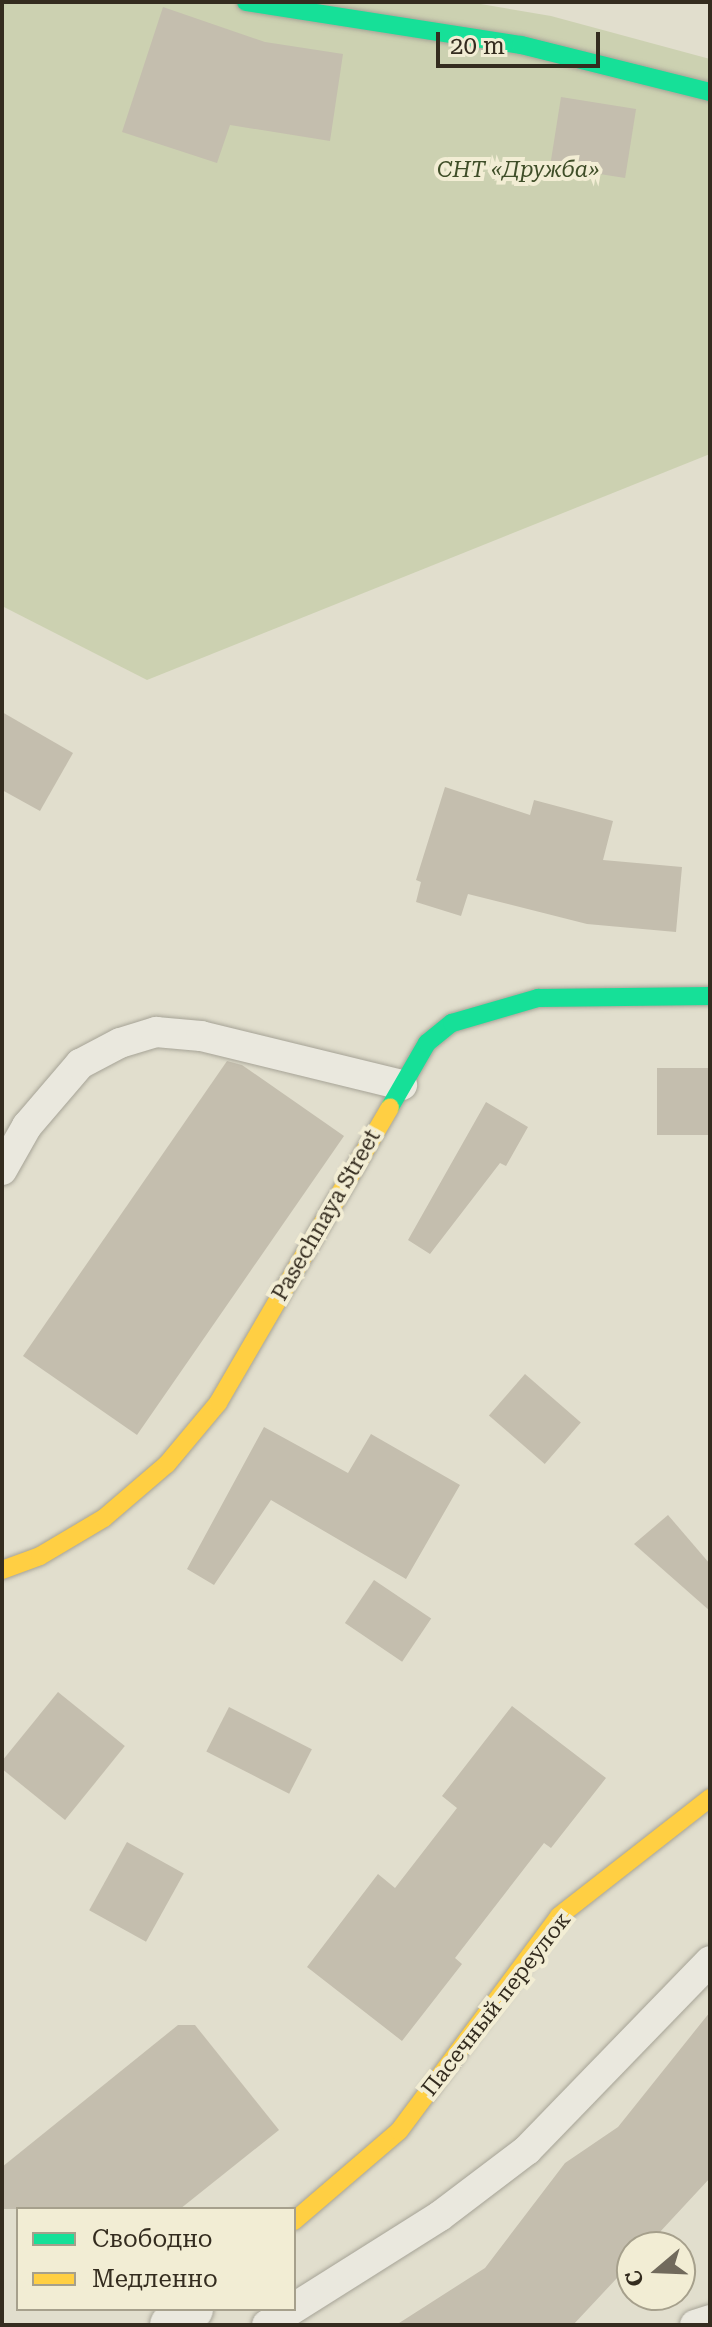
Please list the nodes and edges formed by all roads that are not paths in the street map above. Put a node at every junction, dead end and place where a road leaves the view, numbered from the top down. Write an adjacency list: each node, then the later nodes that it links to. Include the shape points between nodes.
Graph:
1 (246, 2): 2 (street, via 521,45)
2 (710, 92)
3 (710, 996): 4 (street, Pasechnaya Street, via 538,998 485,1010 452,1023 427,1043)
4 (402, 1085): 5 (lane, via 201,1036 156,1032 80,1064 27,1126); 6 (street, Pasechnaya Street, via 218,1403 167,1464 104,1518 40,1556)
5 (2, 1170)
6 (2, 1570)
7 (709, 1802): 9 (street, Пасечный переулок, via 559,1916 399,2131)
8 (710, 1961): 10 (lane, via 527,2150 440,2216)
9 (296, 2219)
10 (296, 2307)
11 (189, 2311): 14 (street)
12 (289, 2311): 15 (lane)
13 (710, 2320): 16 (lane)
14 (172, 2325)
15 (267, 2325)
16 (695, 2325)

